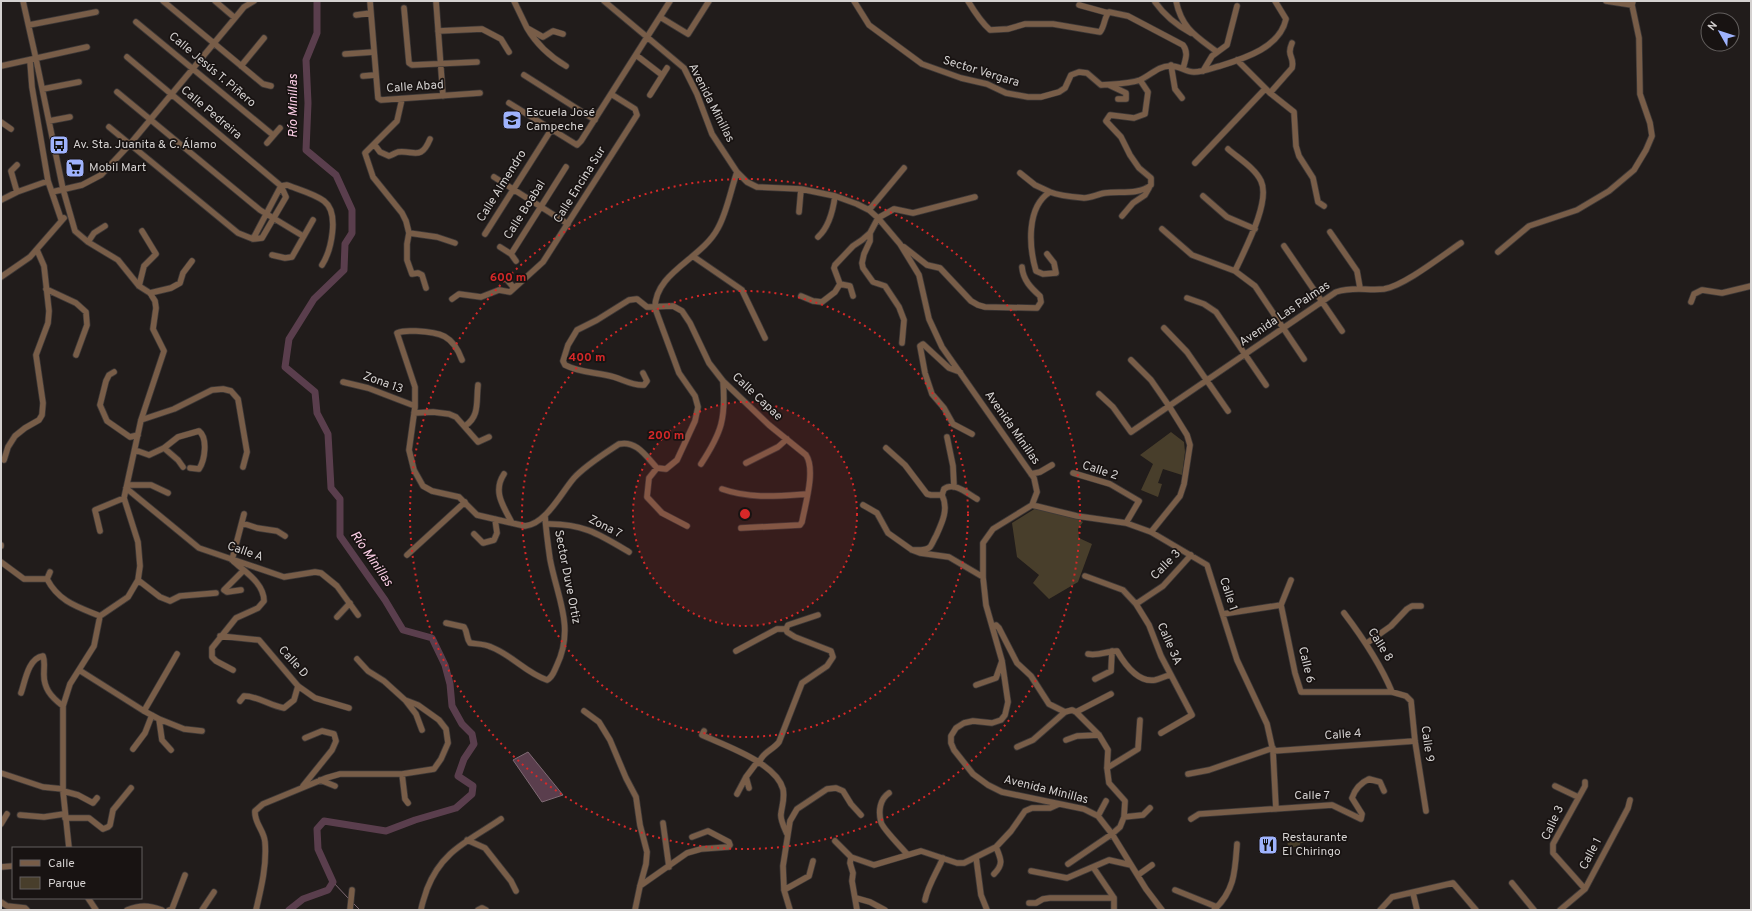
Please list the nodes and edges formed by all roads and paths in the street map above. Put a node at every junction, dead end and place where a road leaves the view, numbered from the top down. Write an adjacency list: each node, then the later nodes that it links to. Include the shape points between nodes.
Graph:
1 (23, 1): 28 (street)
2 (163, 1): 35 (street)
3 (214, 1): 26 (street)
4 (254, 1): 26 (street, via 244,7)
5 (370, 1): 22 (street, Calle Abad)
6 (436, 1): 30 (street)
7 (514, 1): 29 (street)
8 (604, 1): 33 (street, Avenida Minillas)
9 (670, 1): 25 (street)
10 (709, 1): 25 (street, via 688,34)
11 (854, 1): 63 (street, Sector Vergara, via 869,25 922,64 987,84 1006,93 1041,97 1059,92 1065,88 1071,76 1079,72 1087,73 1101,85)
12 (968, 1): 23 (street, via 981,22 990,30 1008,29 1025,24 1053,24 1100,32)
13 (1176, 1): 32 (street, via 1182,21)
14 (1275, 1): 45 (street, via 1286,19 1284,29 1261,50)
15 (1606, 1): 17 (street)
16 (1155, 2): 32 (street, via 1176,25)
17 (1632, 3): 143 (street, via 1639,38 1640,94 1652,136 1646,150 1634,170 1609,191 1577,210 1529,226)
18 (1079, 6): 23 (street)
19 (1236, 6): 40 (street, via 1227,45)
20 (404, 8): 48 (street, via 409,63)
21 (96, 12): 28 (street)
22 (371, 13): 24 (street); 38 (street, Calle Abad)
23 (1108, 13): 55 (street, via 1112,11 1128,16 1183,45 1187,56)
24 (356, 15)
25 (660, 17): 33 (street)
26 (235, 18): 35 (street)
27 (136, 22): 53 (street, Calle Jesús T. Piñero)
28 (29, 26): 44 (street)
29 (527, 28): 31 (street, via 543,37 553,31); 52 (street, via 536,43)
30 (438, 31): 39 (street, via 482,29 501,39); 48 (street)
31 (564, 34)
32 (1194, 35): 40 (street)
33 (648, 36): 42 (street); 97 (street, Avenida Minillas, via 684,68 712,134)
34 (264, 38): 51 (street)
35 (214, 43): 51 (street); 53 (street)
36 (1292, 43): 69 (street, via 1289,54 1292,68)
37 (87, 47): 44 (street)
38 (374, 52): 41 (street); 57 (street, Calle Abad)
39 (509, 52)
40 (1217, 52): 56 (street)
41 (345, 54)
42 (636, 55): 59 (street); 71 (street)
43 (127, 57): 70 (street, Calle Pedreira)
44 (36, 59): 46 (street); 65 (street)
45 (1237, 60): 56 (street); 66 (street)
46 (30, 61): 50 (street); 100 (street)
47 (477, 62): 48 (street)
48 (441, 64): 73 (street)
49 (1171, 65): 55 (street); 61 (street, via 1158,69); 74 (street, via 1175,89)
50 (1, 66)
51 (241, 66): 64 (street, via 263,84)
52 (566, 66)
53 (192, 68): 70 (street); 87 (street, Calle Jesús T. Piñero)
54 (667, 68): 59 (street)
55 (1183, 69): 56 (street)
56 (1203, 71)
57 (375, 75): 60 (street); 75 (street, Calle Abad, via 378,98)
58 (524, 75): 80 (street)
59 (662, 75): 72 (street)
60 (363, 76)
61 (1140, 80): 63 (street); 102 (street, via 1148,92 1145,114 1134,118 1110,115 1106,121 1121,137 1139,168 1151,178 1152,185)
62 (79, 82): 65 (street)
63 (1109, 85): 76 (street, via 1126,93 1126,99)
64 (272, 86)
65 (43, 89): 81 (street)
66 (1265, 89): 69 (street); 93 (street)
67 (118, 92): 79 (street)
68 (480, 93): 73 (street, Calle Abad)
69 (1270, 93): 113 (street, via 1294,112 1299,156 1313,178 1318,202)
70 (172, 94): 79 (street); 101 (street, Calle Pedreira)
71 (611, 94): 80 (street); 124 (street, Calle Encina Sur, via 636,110 636,115)
72 (650, 95)
73 (443, 96): 75 (street, Calle Abad)
74 (1182, 98)
75 (402, 99): 91 (street, via 396,121)
76 (1118, 99)
77 (509, 103): 86 (street)
78 (70, 117): 81 (street)
79 (151, 119): 90 (street); 117 (street)
80 (595, 120): 86 (street, via 577,145)
81 (49, 121): 103 (street)
82 (1, 122): 85 (street)
83 (109, 127): 90 (street)
84 (280, 128): 87 (street)
85 (11, 129)
86 (551, 130): 105 (street, Calle Almendro)
87 (273, 135): 89 (street)
88 (430, 139): 91 (street, via 423,150 412,154 397,152 389,156 380,152)
89 (267, 143)
90 (130, 144): 103 (street, via 101,175 82,185); 135 (street, via 238,233)
91 (374, 144): 130 (street, via 365,152 373,177 402,213)
92 (1228, 149): 127 (street, via 1256,174 1261,182 1263,191)
93 (1195, 163)
94 (17, 165): 106 (street, via 11,171)
95 (566, 166): 114 (street, Calle Boabal)
96 (904, 168): 115 (street)
97 (737, 172): 104 (street, Avenida Minillas, via 757,187); 147 (street, via 719,227)
98 (1020, 173): 108 (street, via 1035,185)
99 (494, 177): 105 (street)
100 (48, 181): 106 (street); 107 (street)
101 (281, 186): 117 (street); 122 (street, via 286,197); 150 (street, via 286,185 324,201 332,211 333,224 329,248)
102 (1149, 188): 108 (street, via 1086,198); 119 (street)
103 (63, 189): 107 (street); 118 (street)
104 (801, 189): 109 (street, Avenida Minillas); 116 (street)
105 (513, 190): 114 (street); 132 (street, Calle Almendro)
106 (17, 192): 112 (street)
107 (52, 192): 121 (street)
108 (1050, 192): 145 (street, via 1042,196 1032,225 1033,260 1036,271 1043,274 1056,273 1054,263)
109 (835, 196): 115 (street, Avenida Minillas); 134 (street, via 834,208 825,231)
110 (1203, 196): 127 (street, via 1227,217)
111 (975, 197): 120 (street, via 914,213 894,209)
112 (1, 200)
113 (1324, 206)
114 (541, 207): 124 (street); 144 (street, Calle Boabal)
115 (869, 210): 120 (street, Avenida Minillas)
116 (800, 212)
117 (266, 214): 122 (street); 135 (street)
118 (69, 215): 121 (street); 136 (street, via 75,231)
119 (1122, 216)
120 (878, 218): 131 (street); 139 (street, Avenida Minillas)
121 (62, 219): 142 (street)
122 (274, 219): 133 (street); 135 (street, via 262,238)
123 (313, 220): 133 (street)
124 (568, 224): 159 (street, Calle Encina Sur, via 543,262)
125 (105, 226): 136 (street, via 94,233)
126 (1162, 229): 152 (street, via 1192,255)
127 (1254, 229): 152 (street)
128 (142, 231): 156 (street, via 156,254 144,266)
129 (1330, 232): 160 (street, via 1357,271)
130 (409, 233): 137 (street, via 437,237); 158 (street, via 407,260 412,274 422,275)
131 (870, 233): 155 (street, via 852,246 834,265); 174 (street, via 863,268 873,282 885,286 899,307 904,320)
132 (485, 234)
133 (304, 236): 146 (street, via 292,257)
134 (818, 237)
135 (256, 239)
136 (88, 242): 156 (street, via 118,260)
137 (455, 243)
138 (1461, 243): 160 (street, Avenida Las Palmas, via 1396,286 1384,289)
139 (900, 244): 151 (street, via 927,265 940,268 971,301 985,307 1037,308 1041,302 1040,296 1025,280); 182 (street, Avenida Minillas, via 919,275 929,318 942,347)
140 (1284, 246): 167 (street)
141 (500, 247): 144 (street, Calle Boabal)
142 (37, 250): 153 (street); 161 (street, via 44,266)
143 (1498, 252)
144 (511, 254): 149 (street)
145 (1047, 254)
146 (272, 255)
147 (694, 257): 169 (street, via 668,276 659,290); 173 (street, via 742,290)
148 (192, 261): 162 (street, via 183,273 180,283)
149 (516, 261)
150 (322, 265)
151 (1022, 267)
152 (1235, 271): 171 (street, via 1255,286)
153 (1, 277)
154 (508, 281): 159 (street)
155 (840, 284): 163 (street, via 835,292 822,302); 164 (street, via 850,286)
156 (139, 286): 162 (street)
157 (1751, 286): 168 (street, via 1722,293 1702,290 1694,294)
158 (426, 288)
159 (514, 288): 166 (street, via 510,292 499,290 481,297 459,294)
160 (1360, 288): 167 (street, Avenida Las Palmas, via 1347,288)
161 (46, 289): 176 (street, via 76,303 86,312 87,325); 203 (street, via 48,323 36,354 43,402 42,415 39,420 15,436)
162 (150, 294): 193 (street, via 155,300 156,308 154,329 164,351)
163 (801, 296)
164 (853, 296)
165 (1187, 298): 175 (street, via 1216,312)
166 (452, 299)
167 (1321, 301): 171 (street, Avenida Las Palmas); 172 (street)
168 (1691, 302)
169 (655, 308): 181 (street, via 647,307 637,299 629,300 577,330 568,345 563,361 564,365 573,369 612,377 638,386 644,385 647,381); 184 (street, Calle Capae, via 673,306 682,311 709,363); 208 (street, via 679,372 695,396 698,407 695,421 676,460 666,469)
170 (1164, 328): 183 (street, via 1187,352)
171 (1283, 328): 175 (street, Avenida Las Palmas); 177 (street)
172 (1342, 331)
173 (765, 338)
174 (902, 343)
175 (1245, 354): 183 (street, Avenida Las Palmas); 187 (street)
176 (76, 355)
177 (1304, 359)
178 (462, 360): 189 (street, via 458,349 441,334 402,330 397,333 415,387)
179 (1131, 360): 190 (street)
180 (114, 372): 196 (street, via 106,381 100,405 107,421 130,437)
181 (643, 373)
182 (960, 373): 195 (street, via 949,368 923,344 920,346 932,394 953,424); 210 (street, Avenida Minillas)
183 (1207, 380): 190 (street, Avenida Las Palmas); 191 (street)
184 (723, 381): 199 (street, Calle Capae); 205 (street, via 725,405 722,423 714,444)
185 (343, 382): 189 (street, Zona 13, via 368,388)
186 (478, 385): 194 (street, via 475,416)
187 (1266, 385)
188 (1099, 394): 190 (street, Avenida Las Palmas, via 1113,407 1131,432)
189 (415, 406): 192 (street)
190 (1169, 406): 233 (street, via 1187,435 1190,445 1189,459 1180,496)
191 (1228, 411)
192 (414, 413): 194 (street, via 449,414); 220 (street, via 409,450 414,470 422,486 459,497)
193 (141, 420): 196 (street); 207 (street, via 174,409 212,390 230,391 238,399 247,452)
194 (465, 426): 197 (street, via 478,442)
195 (972, 434)
196 (138, 436): 202 (street)
197 (489, 437)
198 (947, 437): 213 (street)
199 (787, 439): 204 (street, via 778,447); 216 (street, Calle Capae, via 810,461)
200 (164, 448): 200 (street, via 178,437 200,431 204,434 203,463 199,469 187,468); 202 (street, via 148,455)
201 (886, 448): 217 (street, via 905,465 927,494)
202 (135, 450): 212 (street)
203 (4, 460)
204 (746, 463)
205 (701, 464)
206 (1052, 465): 210 (street)
207 (243, 466)
208 (657, 468): 224 (street, via 638,448 627,442 618,444 575,478); 230 (street, via 649,478 647,497 662,513)
209 (504, 474): 227 (street, via 500,479 498,494)
210 (1031, 474): 222 (street, Avenida Minillas, via 1037,492)
211 (1072, 474): 228 (street, Calle 2, via 1110,484 1139,501)
212 (126, 487): 215 (street, via 151,485); 218 (street); 240 (street, Calle A, via 199,548)
213 (954, 487): 217 (street, via 946,487); 219 (street)
214 (722, 489): 216 (street, via 759,497)
215 (168, 493)
216 (807, 494): 231 (street, Calle Capae, via 800,525)
217 (942, 494): 236 (street, via 944,520 930,547)
218 (124, 498): 232 (street, via 95,510); 247 (street, via 138,542)
219 (977, 499)
220 (465, 502): 225 (street, via 477,515); 239 (street)
221 (863, 505): 236 (street, via 877,513 888,533)
222 (1032, 505): 228 (street, Calle 1, via 1077,516); 245 (street, Avenida Minillas, via 993,529 983,543)
223 (244, 514): 226 (street)
224 (545, 516): 227 (street, via 532,526); 229 (street, Sector Duve Ortiz)
225 (495, 519): 227 (street); 234 (street, via 497,533 494,540 483,543)
226 (242, 523): 235 (street, via 277,531); 240 (street)
227 (512, 523)
228 (1126, 523): 233 (street, Calle 1)
229 (546, 524): 237 (street, Zona 7, via 581,526); 261 (street, Sector Duve Ortiz, via 550,558 566,624 566,638 561,656 551,678 547,680 530,673 520,664 489,646 470,643 464,627)
230 (687, 526)
231 (741, 528)
232 (100, 531)
233 (1151, 532): 238 (street, Calle 1)
234 (474, 534)
235 (285, 536)
236 (912, 550): 245 (street, via 949,557)
237 (629, 552)
238 (1191, 554): 252 (street, Calle 3, via 1163,586); 256 (street, Calle 1, via 1207,565)
239 (407, 555)
240 (232, 560): 242 (street); 251 (street, Calle A, via 284,577 321,573 337,586)
241 (1, 562): 246 (street, via 24,579)
242 (244, 571): 249 (street, via 224,590); 264 (street, via 260,585 264,601 258,608 236,618)
243 (50, 572): 246 (street)
244 (1085, 576): 252 (street, Calle 3A, via 1123,590)
245 (983, 577): 262 (street, Avenida Minillas, via 986,606)
246 (47, 579): 259 (street, via 65,601)
247 (138, 580): 250 (street, via 160,597 170,601 180,596); 259 (street, via 128,597)
248 (1291, 580): 253 (street)
249 (241, 590)
250 (216, 593)
251 (350, 603): 257 (street, Calle A); 260 (street)
252 (1136, 604): 274 (street, Calle 3A, via 1149,625)
253 (1281, 605): 256 (street); 278 (street, Calle 6, via 1301,692)
254 (1421, 606): 265 (street, via 1407,609 1391,626)
255 (1344, 613): 265 (street, Calle 8)
256 (1223, 614): 301 (street, Calle 1, via 1237,660 1267,724)
257 (358, 615)
258 (818, 615): 263 (street, via 788,625)
259 (100, 616): 272 (street, via 94,646)
260 (337, 616)
261 (446, 622)
262 (993, 626): 271 (street, Avenida Minillas); 287 (street, via 999,628 1017,663 1031,676 1049,704)
263 (786, 629): 266 (street, via 777,629); 304 (street, via 795,637 830,651 833,657 827,666 802,683 779,742)
264 (220, 636): 273 (street, via 212,648 212,657); 277 (street, Calle D, via 259,640)
265 (1367, 644): 278 (street, Calle 8, via 1383,670)
266 (736, 651)
267 (1112, 651): 269 (street, via 1097,655); 274 (street, via 1117,651 1126,667 1145,679 1154,680); 275 (street, via 1111,671)
268 (177, 654): 285 (street)
269 (1088, 654)
270 (357, 659): 281 (street)
271 (1002, 661): 276 (street, via 996,678); 326 (street, Avenida Minillas, via 1008,702 1005,715 1001,720 992,723 964,723 956,728 951,743 973,774 988,785 1002,792)
272 (79, 670): 283 (street, via 70,684); 285 (street)
273 (233, 670)
274 (1170, 674): 295 (street, Calle 3A, via 1192,715)
275 (1095, 679)
276 (976, 685)
277 (298, 686): 282 (street, via 294,700 284,708 275,707 251,696 244,696); 284 (street, Calle D, via 315,698)
278 (1392, 692): 299 (street, Calle 9, via 1406,696 1411,701)
279 (21, 693): 283 (street, via 32,663 43,656 45,687)
280 (1110, 694): 288 (street)
281 (405, 700): 292 (street, via 416,714); 307 (street, via 418,705 439,720 446,729 448,742 434,769)
282 (240, 701)
283 (63, 706): 317 (street)
284 (349, 708)
285 (144, 711): 289 (street)
286 (584, 711): 365 (street, via 599,722 610,740 636,797 647,852)
287 (1066, 712): 288 (street); 300 (street, via 1033,740)
288 (1076, 712): 296 (street)
289 (152, 716): 290 (street); 302 (street, via 145,733)
290 (159, 719): 293 (street); 303 (street, via 162,740)
291 (1140, 720): 305 (street, via 1138,749)
292 (422, 730)
293 (202, 732)
294 (704, 732): 304 (street, via 702,735)
295 (1161, 733)
296 (1099, 735): 298 (street, via 1071,737); 305 (street, via 1108,750)
297 (305, 738): 315 (street, via 322,731 334,734 336,741 332,750)
298 (1066, 740)
299 (1415, 741): 301 (street, Calle 4); 329 (street, Calle 9)
300 (1017, 747)
301 (1273, 749): 308 (street, Calle 4, via 1209,770); 328 (street, Calle 1)
302 (133, 750)
303 (171, 750)
304 (759, 761): 309 (street); 341 (street, via 777,779 782,788 784,799 780,816)
305 (1107, 768): 335 (street, via 1109,783 1125,801)
306 (1, 773): 317 (street, via 43,787)
307 (402, 774): 310 (street, via 340,774); 325 (street, via 405,799)
308 (1188, 774)
309 (746, 777): 316 (street); 320 (street)
310 (320, 780): 312 (street); 315 (street)
311 (1585, 782): 321 (street, Calle 3)
312 (335, 786)
313 (1555, 786): 321 (street)
314 (131, 788): 333 (street, via 113,810 108,828 103,829 89,818)
315 (302, 788): 387 (street, via 263,804 255,811 254,818 265,842 265,866)
316 (749, 788)
317 (63, 790): 322 (street, via 93,803); 333 (street)
318 (1384, 791): 328 (street, Calle 7, via 1380,782 1369,778 1354,790 1352,798 1362,814 1361,819 1332,805)
319 (889, 793): 348 (street, via 880,804 881,823)
320 (737, 794)
321 (1578, 797): 366 (street, Calle 3, via 1553,844 1553,849)
322 (97, 798)
323 (1630, 800): 366 (street, Calle 1)
324 (1106, 801): 334 (street)
325 (408, 803)
326 (1059, 804): 334 (street, Avenida Minillas, via 1084,809); 347 (street, via 1050,808 1032,808 1025,811 1011,832)
327 (1150, 808): 335 (street, via 1143,814)
328 (1276, 809): 337 (street, Calle 7, via 1199,814)
329 (1426, 810)
330 (7, 814): 339 (street)
331 (20, 815): 333 (street)
332 (861, 815): 341 (street, via 844,791 836,788 827,789 797,809 790,821)
333 (64, 816): 346 (street)
334 (1098, 816): 340 (street, Avenida Minillas)
335 (1124, 817): 340 (street, via 1120,827)
336 (501, 819): 343 (street)
337 (1191, 819)
338 (663, 823): 358 (street)
339 (1, 824)
340 (1112, 834): 353 (street); 354 (street, Avenida Minillas)
341 (787, 835): 368 (street, via 783,866)
342 (692, 837): 358 (street, via 708,831 730,842 730,845 687,853 677,858)
343 (467, 840): 371 (street, via 485,848 511,881); 388 (street, via 442,862 430,883)
344 (835, 841): 349 (street)
345 (1237, 844): 380 (street, via 1234,880)
346 (69, 847)
347 (996, 847): 350 (street); 361 (street, via 1002,862)
348 (907, 854): 349 (street, via 874,865); 351 (street, via 921,851)
349 (851, 857): 373 (street)
350 (976, 857): 351 (street, via 964,863); 395 (street, via 981,895)
351 (943, 858): 376 (street)
352 (813, 861): 368 (street, via 809,876)
353 (1068, 864)
354 (1131, 865): 359 (street, via 1109,860); 363 (street, Avenida Minillas)
355 (1152, 865): 363 (street)
356 (12, 866): 357 (street)
357 (1, 867)
358 (669, 867): 365 (street)
359 (1093, 867): 360 (street, via 1067,878); 374 (street)
360 (1031, 871)
361 (994, 874)
362 (185, 875): 385 (street)
363 (1138, 875): 397 (street, Avenida Minillas)
364 (1512, 883): 401 (street)
365 (640, 886): 391 (street)
366 (1585, 889): 402 (street, Calle 1)
367 (352, 890): 379 (street)
368 (784, 890): 392 (street)
369 (1176, 890): 380 (street)
370 (214, 892): 386 (street)
371 (516, 892)
372 (1413, 893): 398 (street, via 1392,897); 399 (street); 400 (street, via 1453,884)
373 (856, 898): 393 (street); 394 (street)
374 (1114, 898): 378 (street, via 1050,898 1036,904); 396 (street)
375 (89, 899): 382 (street)
376 (925, 900)
377 (1, 902): 381 (street, via 7,906)
378 (1029, 903)
379 (350, 909)
380 (1215, 909)
381 (27, 910)
382 (96, 910)
383 (126, 910): 384 (street, via 140,905)
384 (162, 910)
385 (172, 910)
386 (202, 910)
387 (256, 910)
388 (421, 910)
389 (478, 910): 390 (street)
390 (486, 910)
391 (636, 910)
392 (790, 910)
393 (857, 910)
394 (885, 910)
395 (987, 910)
396 (1114, 910)
397 (1162, 910)
398 (1380, 910)
399 (1417, 910)
400 (1476, 910)
401 (1534, 910)
402 (1560, 910)

